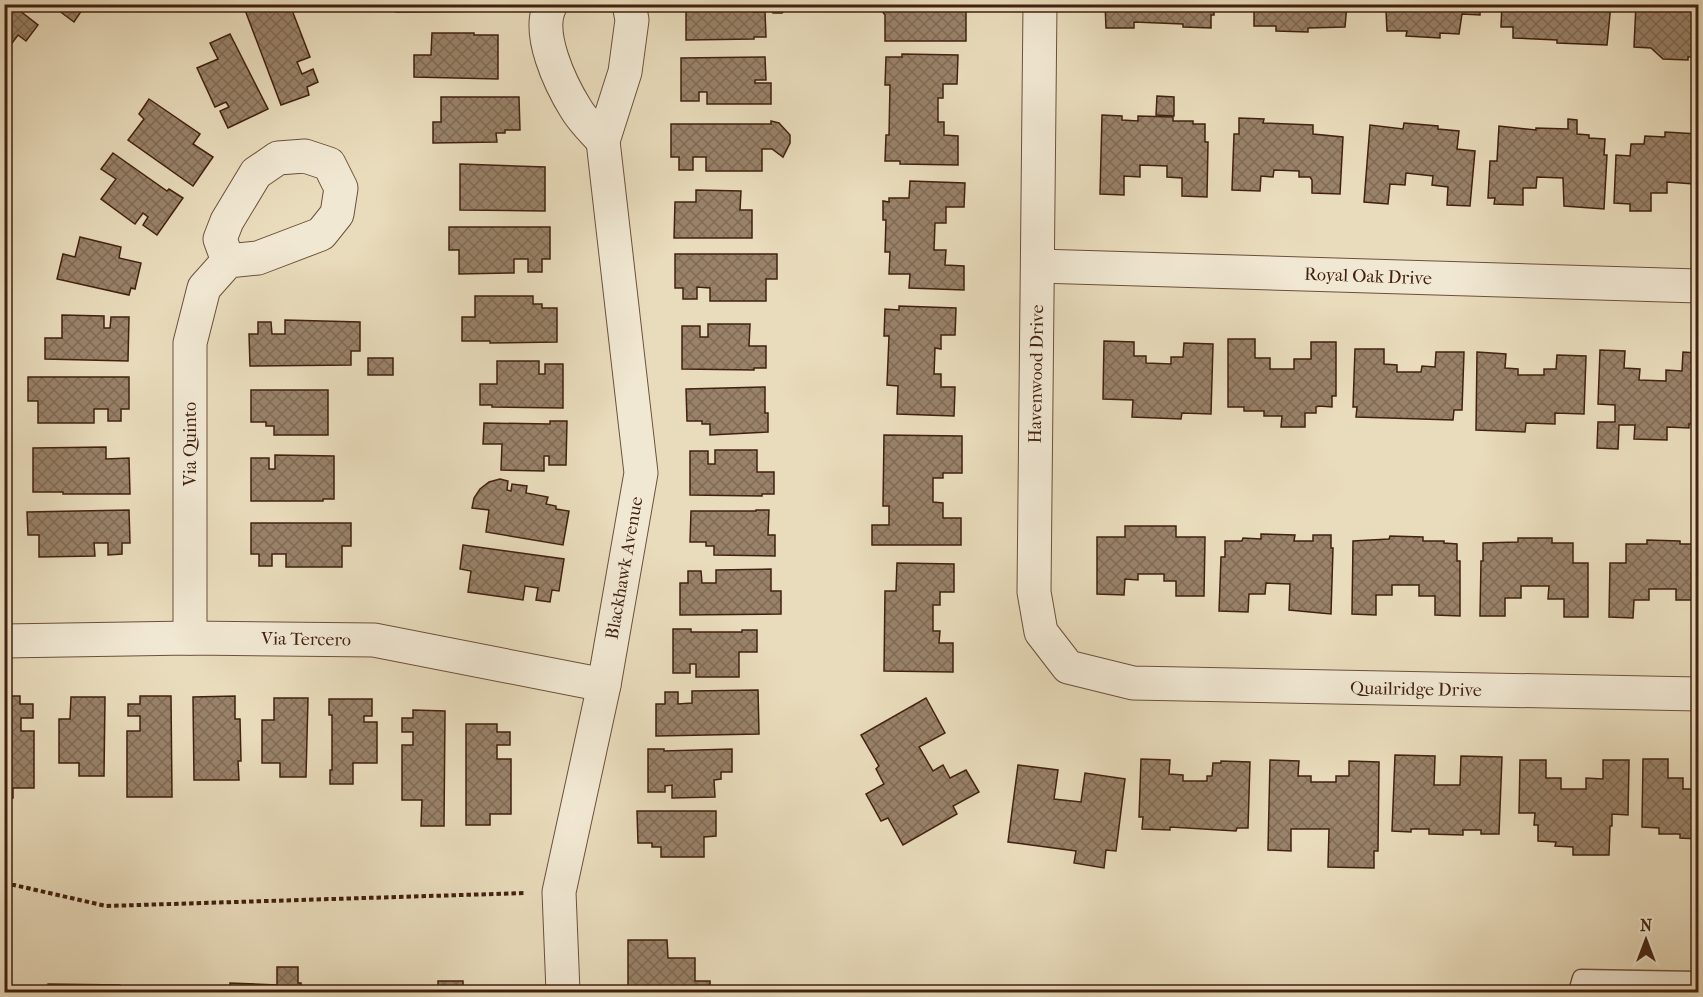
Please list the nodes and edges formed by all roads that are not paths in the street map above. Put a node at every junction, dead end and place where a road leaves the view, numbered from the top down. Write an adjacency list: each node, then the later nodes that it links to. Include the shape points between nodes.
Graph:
1 (551, 4): 4 (street, via 546,33 551,59 577,111)
2 (629, 4): 4 (street, Blackhawk Avenue, via 632,20 625,72)
3 (1040, 4): 6 (street, Havenwood Drive)
4 (603, 141): 11 (street, Blackhawk Avenue, via 641,473)
5 (228, 261): 8 (street, Via Quinto, via 204,288 190,343)
6 (1038, 266): 7 (street, Royal Oak Drive); 10 (street, Havenwood Drive, via 1034,592 1041,632 1068,667)
7 (1698, 286)
8 (190, 638): 9 (street, Via Tercero); 11 (street, Via Tercero, via 374,640)
9 (4, 641)
10 (1133, 683): 12 (street, Quailridge Drive)
11 (604, 685): 14 (street, Blackhawk Avenue, via 559,892)
12 (1698, 694)
13 (1692, 984): 15 (lane, via 1581,978)
14 (563, 993)
15 (1577, 993)

